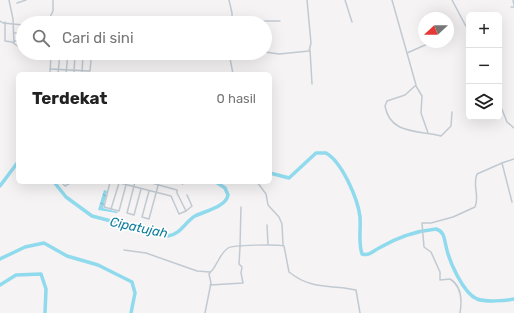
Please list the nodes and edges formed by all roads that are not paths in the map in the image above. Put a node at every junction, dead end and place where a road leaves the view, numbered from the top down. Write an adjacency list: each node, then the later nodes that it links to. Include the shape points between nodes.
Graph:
1 (9, 0): 20 (street)
2 (26, 0): 10 (street)
3 (53, 0): 13 (street)
4 (229, 0): 14 (street)
5 (307, 0): 25 (street)
6 (345, 0): 19 (street)
7 (392, 0): 27 (street)
8 (452, 0): 21 (street)
9 (513, 0): 11 (street)
10 (17, 3)
11 (514, 6): 12 (street)
12 (511, 7)
13 (50, 16)
14 (231, 16)
15 (0, 21): 18 (street)
16 (272, 21): 17 (street)
17 (280, 21)
18 (5, 22): 20 (street); 23 (street, via 5,41)
19 (352, 22)
20 (14, 24): 22 (street)
21 (466, 26)
22 (14, 32): 23 (street)
23 (14, 42)
24 (418, 48): 27 (street)
25 (310, 50): 26 (street); 42 (street)
26 (272, 53)
27 (407, 53): 43 (street)
28 (51, 60): 35 (street)
29 (60, 60): 36 (street)
30 (67, 60): 37 (street)
31 (75, 60): 38 (street)
32 (83, 60): 39 (street)
33 (91, 60): 39 (street, via 90,71)
34 (230, 60): 41 (street)
35 (50, 69): 36 (street)
36 (59, 69): 37 (street); 40 (street)
37 (66, 70): 38 (street)
38 (74, 70): 39 (street)
39 (82, 70)
40 (58, 72)
41 (233, 72)
42 (312, 84)
43 (416, 85): 47 (street, via 422,96 421,113); 47 (street, via 405,95 388,101 385,108 392,121 401,129)
44 (502, 110): 46 (street, via 507,122)
45 (452, 112): 47 (street, via 451,124 442,136)
46 (514, 128)
47 (428, 134)
48 (514, 159): 49 (street)
49 (502, 164): 63 (street); 76 (street, via 477,174 474,186 477,203 475,206 453,217 431,223 423,222 422,225 424,248 431,252 439,269 440,280 450,279 457,286 461,297)
50 (110, 184): 65 (street, via 104,207)
51 (117, 184): 65 (street)
52 (123, 184): 57 (street)
53 (135, 184): 58 (street)
54 (158, 184): 61 (street)
55 (161, 184): 66 (street, via 177,190)
56 (258, 184): 69 (street, via 266,194 268,205 282,224)
57 (126, 185): 58 (street); 65 (street, via 119,211)
58 (134, 187): 59 (street); 59 (street, via 126,213 134,215)
59 (141, 189): 60 (street)
60 (149, 191): 61 (street); 61 (street, via 142,217 149,219)
61 (156, 193): 66 (street, via 171,196 180,214)
62 (187, 195): 66 (street, via 192,206)
63 (512, 202)
64 (241, 207): 70 (street)
65 (111, 209)
66 (186, 211)
67 (267, 225): 68 (street)
68 (268, 244): 69 (street); 70 (street)
69 (283, 245): 75 (street, via 290,273 314,286 356,290)
70 (240, 247): 72 (street, via 228,248); 73 (street, via 239,264 242,267 243,283)
71 (124, 250): 72 (street, via 154,255 197,272)
72 (210, 272): 73 (street)
73 (210, 285): 74 (street)
74 (205, 313)
75 (360, 313)
76 (460, 313)

